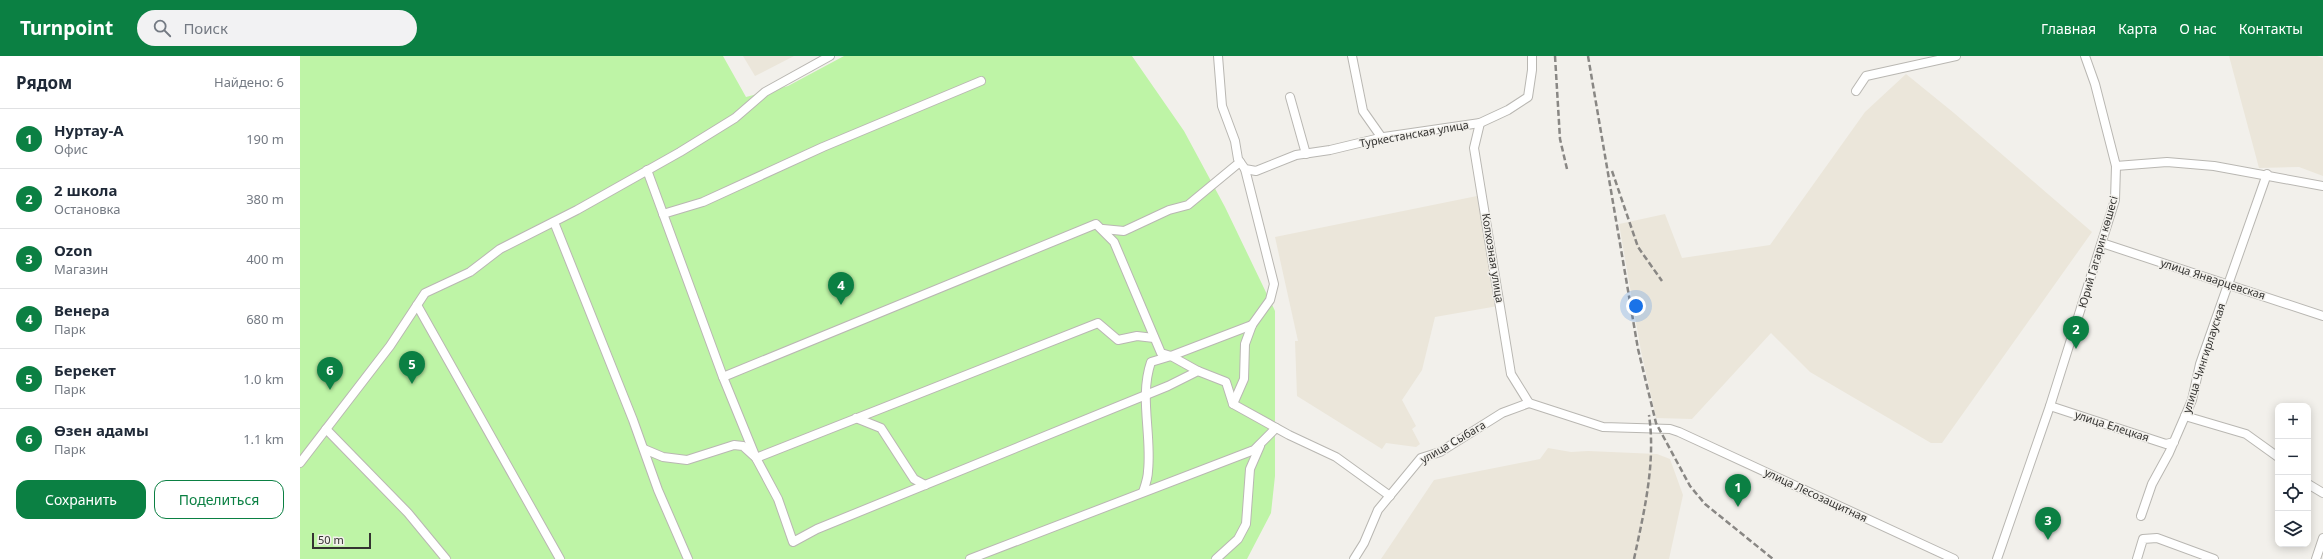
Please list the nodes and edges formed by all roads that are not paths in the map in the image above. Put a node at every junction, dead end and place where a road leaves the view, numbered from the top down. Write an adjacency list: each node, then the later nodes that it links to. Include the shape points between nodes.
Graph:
1 (830, 56): 16 (street, via 765,92 735,118)
2 (1218, 56): 13 (street, via 1222,106)
3 (1352, 56): 11 (street, via 1363,111)
4 (1532, 56): 10 (street, Туркестанская улица, via 1528,97)
5 (1956, 56): 8 (street, via 1866,76)
6 (2085, 56): 14 (street, Юрий Гагарин көшесі, via 2095,84)
7 (981, 81): 19 (street, via 823,147 703,202)
8 (1856, 91)
9 (1290, 97): 12 (street)
10 (1480, 123): 11 (street, Туркестанская улица); 32 (street, Колхозная улица, via 1474,148 1511,374)
11 (1382, 138): 12 (street, Туркестанская улица)
12 (1306, 154): 15 (street, Туркестанская улица, via 1296,155 1256,170)
13 (1240, 162): 15 (street); 21 (street, via 1188,205 1148,219 1124,231)
14 (2116, 166): 17 (street, via 2167,162); 22 (street, Юрий Гагарин көшесі, via 2115,200)
15 (1245, 169): 26 (street, via 1274,284 1270,300)
16 (647, 170): 19 (street); 20 (street)
17 (2267, 174): 18 (street); 23 (street, улица Чингирлауская)
18 (2323, 186)
19 (663, 214): 30 (street)
20 (554, 222): 24 (street, via 500,249 470,272 425,293); 41 (street)
21 (1103, 230): 27 (street, via 1114,242); 30 (street, via 1096,224)
22 (2102, 243): 23 (street, улица Январцевская); 34 (street, Юрий Гагарин көшесі)
23 (2228, 283): 25 (street, улица Январцевская); 35 (street, улица Чингирлауская)
24 (417, 305): 38 (street, via 390,346); 53 (street)
25 (2323, 316)
26 (1252, 325): 28 (street); 33 (street, via 1245,344 1244,378)
27 (1154, 338): 28 (street, via 1161,353); 36 (street, via 1137,336 1118,340 1098,323)
28 (1171, 356): 29 (street); 31 (street, via 1151,362 1147,375)
29 (1198, 371): 31 (street); 33 (street, via 1226,382)
30 (723, 377): 43 (street)
31 (1146, 395): 45 (street); 47 (street, via 1148,472)
32 (1529, 403): 49 (street, улица Сыбага, via 1502,413 1440,452 1422,458); 58 (street, улица Лесозащитная, via 1603,427 1670,429 1679,432)
33 (1233, 404): 37 (street)
34 (2050, 406): 40 (street, улица Елецкая, via 2166,444); 59 (street, Юрий Гагарин көшесі)
35 (2185, 416): 40 (street, улица Чингирлауская); 42 (street, via 2246,434)
36 (856, 418): 43 (street); 45 (street, via 881,428 914,479)
37 (1276, 428): 39 (street); 49 (street, via 1336,457)
38 (326, 429): 44 (street); 52 (street, via 408,513)
39 (1262, 441): 47 (street, via 1254,450); 56 (street, via 1250,469 1246,524 1238,539)
40 (2174, 442): 50 (street, улица Чингирлауская, via 2152,484)
41 (644, 449): 43 (street, via 663,457 687,460 734,445 743,446); 54 (street, via 658,490)
42 (2275, 455)
43 (756, 458): 45 (street, via 778,499 793,542 817,529)
44 (300, 463)
45 (926, 485)
46 (2311, 486): 48 (street)
47 (1143, 492): 55 (street)
48 (2323, 493)
49 (1390, 496): 57 (street, улица Сыбага, via 1378,510)
50 (2141, 516)
51 (2323, 538): 62 (street)
52 (446, 559)
53 (560, 559)
54 (688, 559)
55 (970, 559)
56 (1216, 559)
57 (1354, 559)
58 (1954, 559)
59 (1997, 559)
60 (2138, 559): 61 (street, via 2143,539 2157,538)
61 (2214, 559)
62 (2316, 559)

